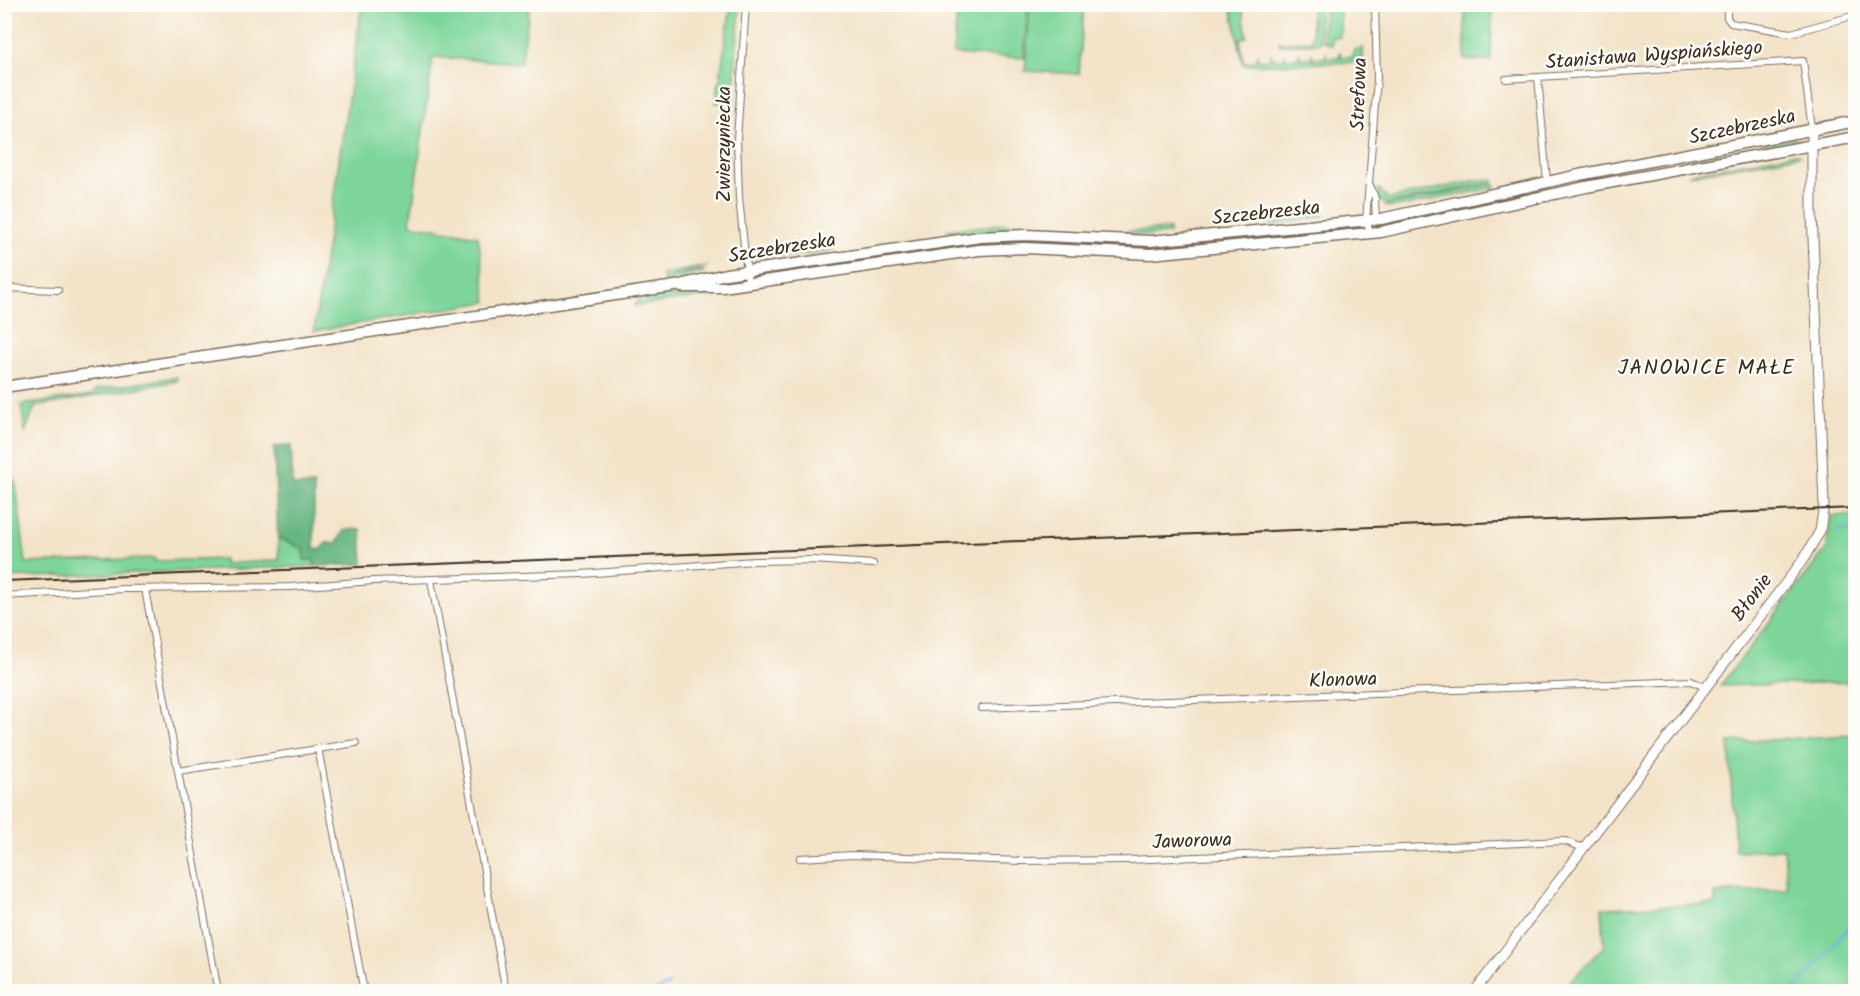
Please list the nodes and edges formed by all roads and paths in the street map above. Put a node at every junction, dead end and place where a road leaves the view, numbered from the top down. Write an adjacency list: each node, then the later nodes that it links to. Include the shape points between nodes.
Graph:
1 (746, 4): 15 (street, Zwierzyniecka, via 736,139)
2 (1375, 4): 12 (street, Strefowa, via 1377,75)
3 (1727, 4): 4 (street, via 1731,23 1786,33)
4 (1856, 15)
5 (1538, 77): 6 (street, Stanisława Wyspiańskiego); 8 (street, Stanisława Wyspiańskiego, via 1803,61); 11 (street)
6 (1506, 79)
7 (1856, 121): 8 (main road, Szczebrzeska)
8 (1812, 129): 10 (street, Błonie); 11 (main road, Szczebrzeska)
9 (1856, 137): 10 (main road, Szczebrzeska)
10 (1810, 145): 14 (main road, Szczebrzeska); 25 (street, Błonie, via 1822,523 1808,553)
11 (1547, 182): 13 (main road, Szczebrzeska)
12 (1370, 185): 13 (street, Strefowa); 13 (street, Strefowa)
13 (1371, 220): 14 (street, Strefowa); 14 (street, Strefowa); 15 (main road, Szczebrzeska, via 1150,241 1026,235 980,237)
14 (1371, 233): 16 (main road, Szczebrzeska, via 1150,254 1025,248 979,250)
15 (746, 270): 16 (street, Zwierzyniecka); 17 (main road, Szczebrzeska)
16 (748, 283): 17 (main road, Szczebrzeska)
17 (672, 287): 20 (main road)
18 (4, 288): 19 (street)
19 (58, 290)
20 (4, 387)
21 (873, 564): 22 (street, via 766,561)
22 (431, 580): 23 (street); 34 (street)
23 (145, 588): 24 (street); 29 (street)
24 (4, 596)
25 (1705, 687): 26 (street, Klonowa, via 1691,681); 30 (street, Błonie)
26 (981, 708)
27 (356, 743): 28 (street)
28 (318, 748): 29 (street); 33 (street)
29 (178, 771): 32 (street)
30 (1583, 848): 31 (street, Jaworowa, via 1565,841 1127,860 853,855); 35 (street, Błonie)
31 (800, 858)
32 (218, 992)
33 (364, 992)
34 (506, 992)
35 (1474, 992)

